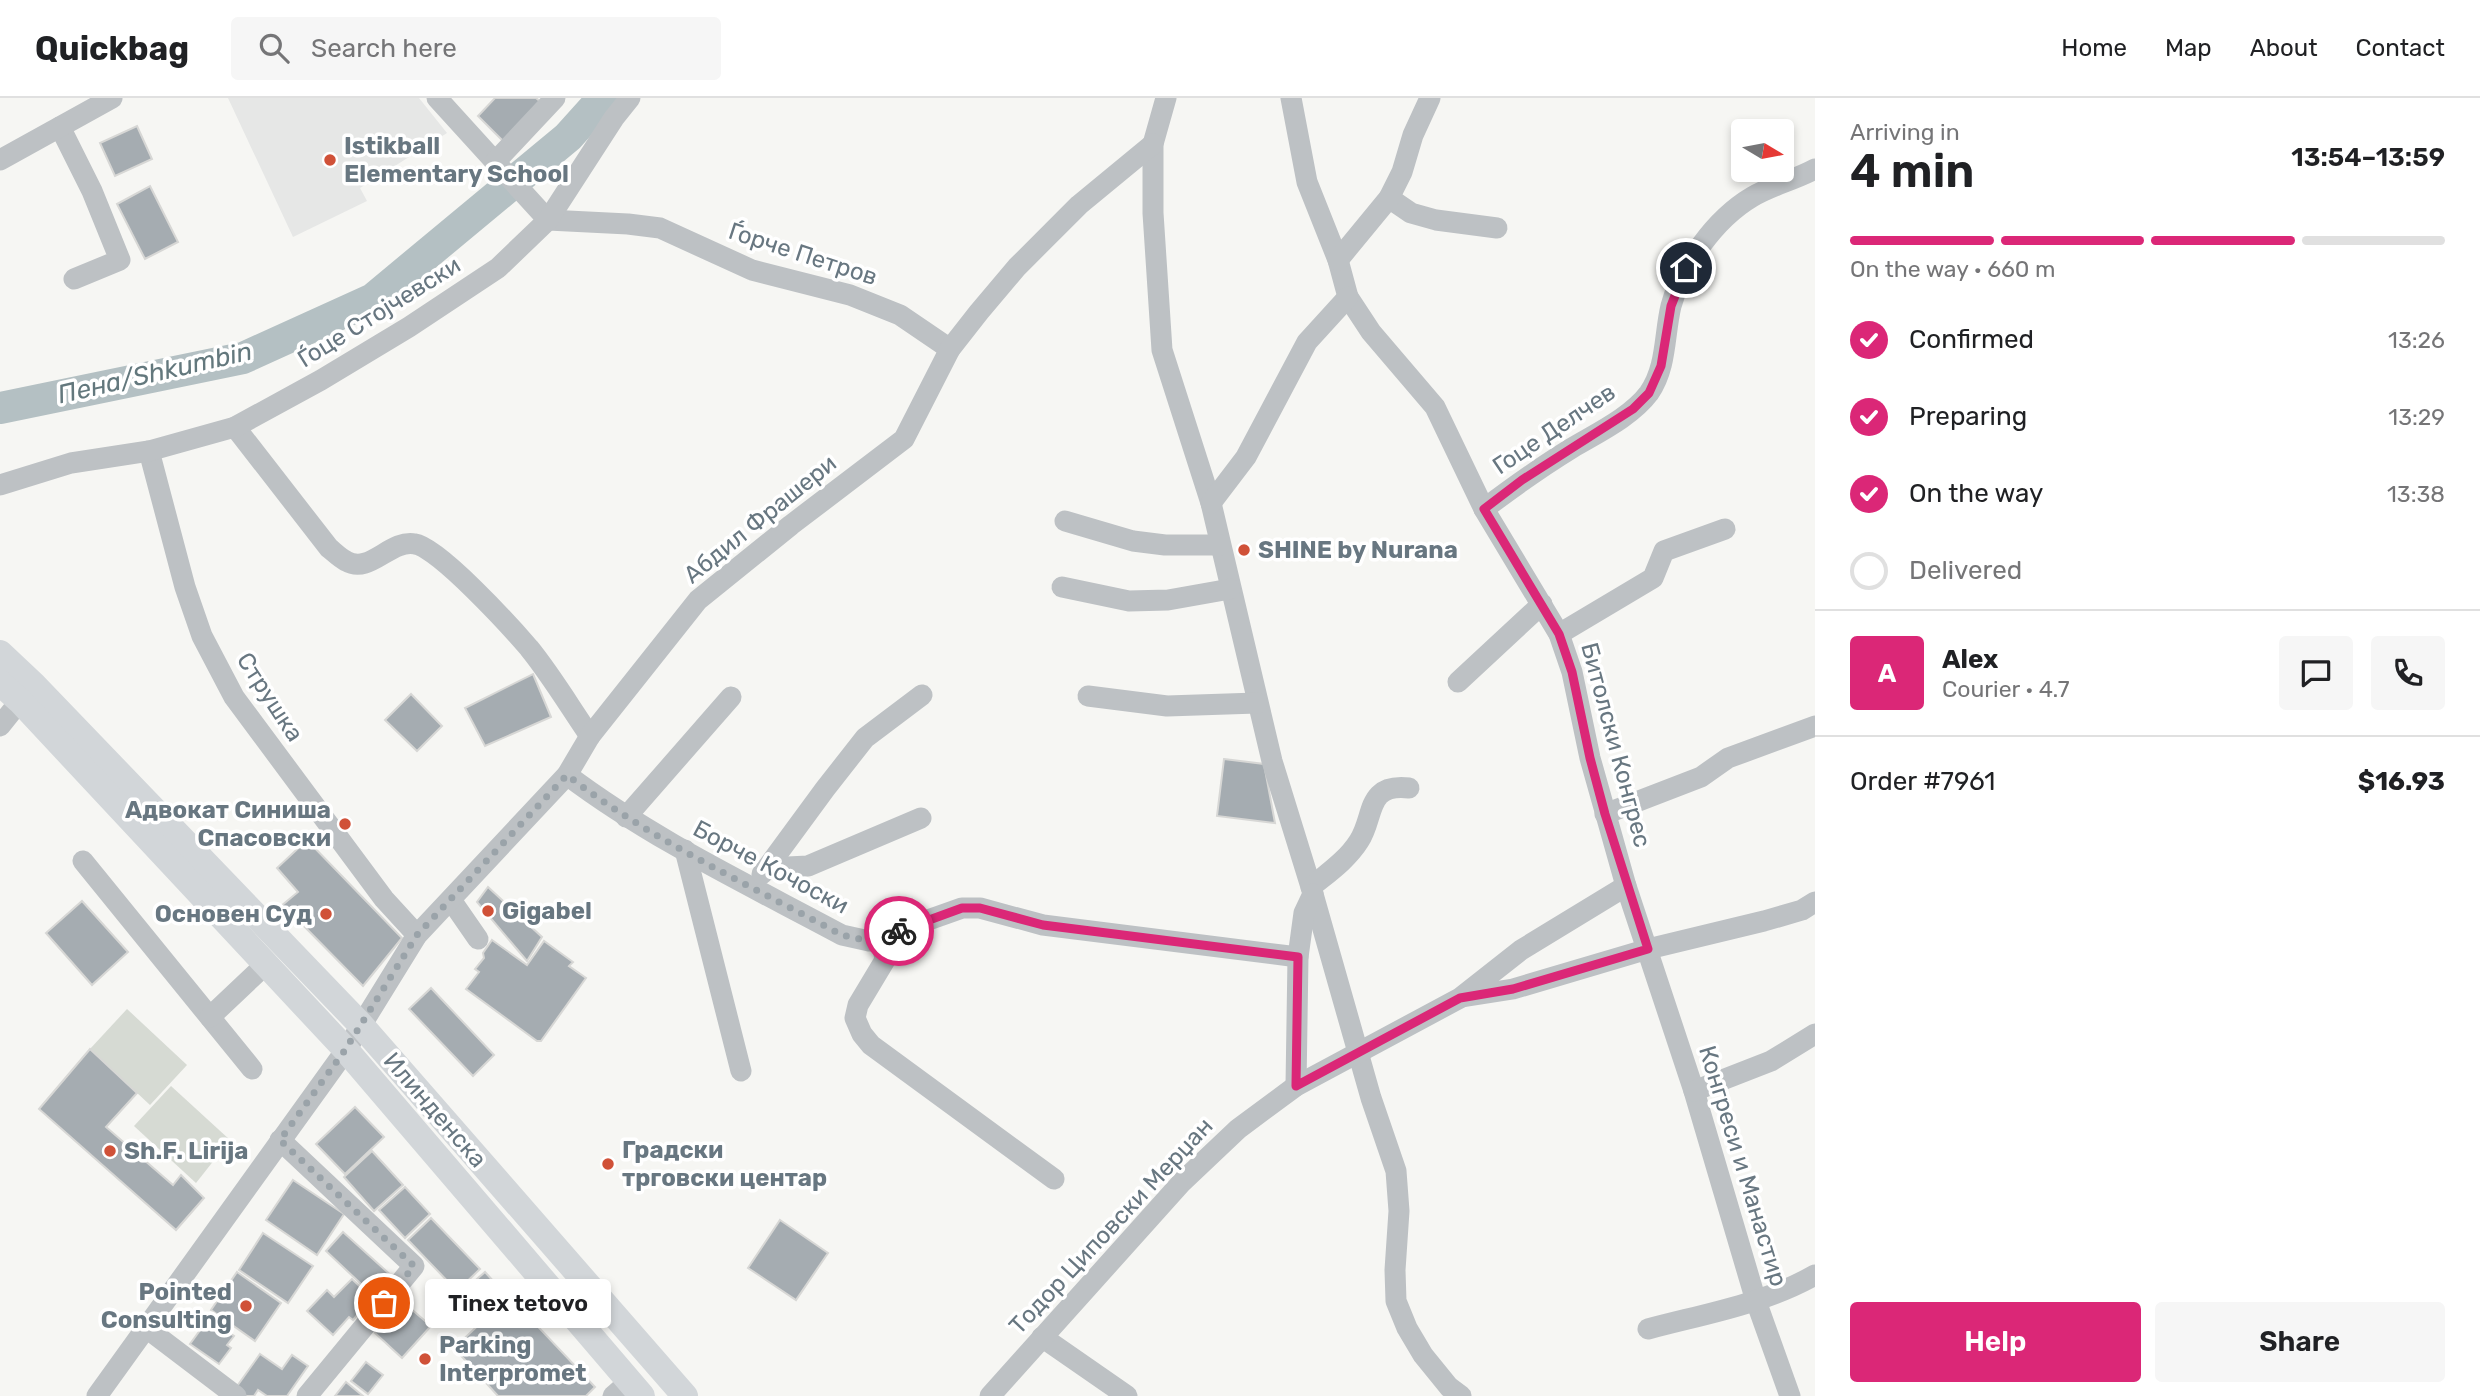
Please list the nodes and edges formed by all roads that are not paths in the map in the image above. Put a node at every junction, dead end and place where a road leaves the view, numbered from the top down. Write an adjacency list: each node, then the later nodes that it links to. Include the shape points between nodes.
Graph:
1 (437, 98): 11 (street)
2 (555, 98): 11 (street)
3 (630, 98): 14 (street, Ѓоце Стојчевски)
4 (1166, 98): 9 (street)
5 (1291, 98): 16 (street, Битолски Конгрес, via 1307,182)
6 (1430, 98): 13 (street)
7 (109, 99): 8 (street)
8 (60, 127): 10 (street); 17 (street, via 120,260)
9 (1153, 144): 19 (street, Абдил Фрашери, via 1079,205 1017,267); 23 (street, via 1162,350)
10 (0, 160)
11 (500, 168): 14 (street)
12 (1815, 169): 24 (street, Гоце Делчев, via 1752,197 1711,234 1686,268 1671,306 1661,366 1649,393 1633,409)
13 (1389, 198): 15 (street, via 1411,213 1436,220); 16 (street)
14 (542, 213): 19 (street, Ѓорче Петров, via 660,228 752,270 850,295 900,315); 20 (street, Ѓоце Стојчевски, via 498,268 321,380)
15 (1497, 228)
16 (1338, 260): 18 (street, Битолски Конгрес)
17 (74, 279)
18 (1348, 297): 23 (street, via 1307,342 1246,457); 24 (street, Битолски Конгрес, via 1371,332 1435,407)
19 (950, 349): 42 (street, Абдил Фрашери, via 904,439 698,600)
20 (236, 427): 21 (street, Ѓоце Стојчевски); 42 (street, via 329,548 348,563 369,563 396,546 416,544 458,574 529,648)
21 (149, 451): 22 (street, Ѓоце Стојчевски, via 71,463); 56 (street, Струшка, via 185,587 202,636 234,697 384,900)
22 (0, 485)
23 (1211, 503): 27 (street)
24 (1484, 509): 30 (street, Битолски Конгрес)
25 (1065, 521): 27 (street, via 1133,541)
26 (1725, 529): 31 (street, via 1664,551 1653,578)
27 (1220, 545): 29 (street)
28 (1062, 587): 29 (street, via 1129,601 1168,600)
29 (1230, 589): 39 (street)
30 (1542, 604): 31 (street, Битолски Конгрес); 34 (street)
31 (1559, 634): 45 (street, Битолски Конгрес)
32 (0, 653): 64 (main road, Илинденска)
33 (0, 682): 38 (main road, Илинденска)
34 (1458, 682)
35 (922, 695): 50 (street, via 865,738)
36 (1088, 696): 39 (street, via 1167,706)
37 (731, 697): 46 (street)
38 (20, 701): 40 (street); 61 (main road, Илинденска)
39 (1257, 703): 53 (street)
40 (0, 726)
41 (1815, 726): 45 (street, via 1728,758 1701,777)
42 (590, 736): 43 (street, Абдил Фрашери)
43 (567, 775): 46 (street, Борче Кочоски); 54 (street, Абдил Фрашери)
44 (1409, 788): 53 (street, via 1395,786 1384,791 1371,805 1361,839)
45 (1605, 814): 52 (street, Битолски Конгрес)
46 (626, 817): 48 (street, Борче Кочоски)
47 (921, 818): 50 (street, via 808,866)
48 (685, 850): 51 (street, Борче Кочоски); 69 (street)
49 (83, 861): 63 (street)
50 (767, 868): 51 (street)
51 (751, 886): 57 (street, Борче Кочоски, via 842,935 869,941)
52 (1626, 886): 59 (street, Битолски Конгрес); 62 (street, Тодор Циповски Мерџан, via 1521,950)
53 (1312, 890): 60 (street); 67 (street)
54 (452, 900): 56 (street, Абдил Фрашери); 58 (street)
55 (1815, 902): 59 (street, Тодор Циповски Мерџан, via 1764,921)
56 (417, 935): 64 (street, Абдил Фрашери)
57 (881, 936): 60 (street, Борче Кочоски, via 962,908 980,908 1043,925); 73 (street, via 884,960 855,1018 862,1034)
58 (478, 939)
59 (1648, 949): 62 (street, Тодор Циповски Мерџан, via 1513,989); 71 (street, Конгреси и Манастир)
60 (1298, 957): 70 (street)
61 (266, 964): 63 (street); 66 (main road, Илинденска)
62 (1460, 998): 67 (street, Тодор Циповски Мерџан)
63 (210, 1017): 68 (street)
64 (361, 1026): 66 (street, Абдил Фрашери); 83 (main road, Илинденска)
65 (1815, 1034): 71 (street, via 1771,1061)
66 (345, 1050): 72 (street, Абдил Фрашери); 79 (main road, Илинденска)
67 (1359, 1051): 70 (street, Тодор Циповски Мерџан); 86 (street, via 1396,1171 1396,1301 1423,1355)
68 (252, 1069)
69 (741, 1071)
70 (1296, 1086): 78 (street, Тодор Циповски Мерџан, via 1238,1129 1182,1182)
71 (1694, 1091): 75 (street, Конгреси и Манастир)
72 (280, 1140): 76 (street, Абдил Фрашери); 82 (street, via 414,1266)
73 (1054, 1179)
74 (1815, 1275): 75 (street)
75 (1756, 1301): 77 (street); 87 (street, Конгреси и Манастир)
76 (145, 1327): 80 (street, Абдил Фрашери); 81 (street)
77 (1648, 1329)
78 (1042, 1337): 84 (street, Тодор Циповски Мерџан); 85 (street)
79 (628, 1391)
80 (97, 1396)
81 (236, 1396)
82 (307, 1396)
83 (685, 1396)
84 (990, 1396)
85 (1127, 1396)
86 (1461, 1396)
87 (1790, 1396)

